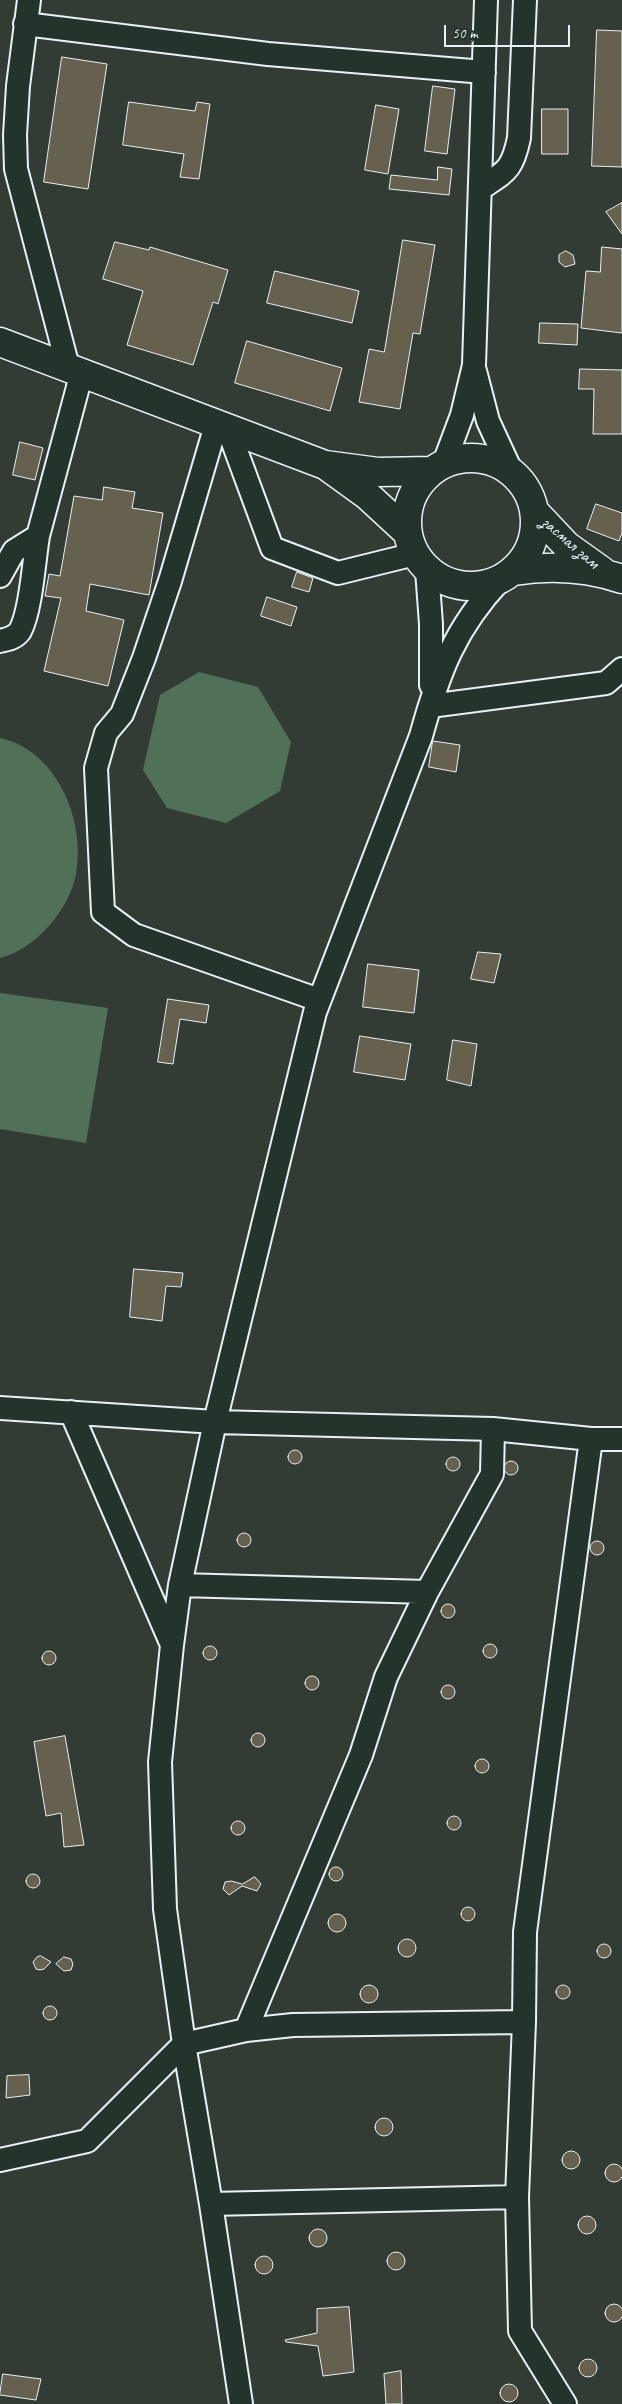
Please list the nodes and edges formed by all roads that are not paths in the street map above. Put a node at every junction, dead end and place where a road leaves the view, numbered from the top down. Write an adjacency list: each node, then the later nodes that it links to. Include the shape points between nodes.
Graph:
1 (29, 0): 4 (street)
2 (486, 0): 5 (street)
3 (525, 0): 6 (street, via 519,138 515,158 508,170)
4 (25, 24): 5 (street, via 268,54); 9 (street, via 16,125 16,169)
5 (484, 72): 6 (street)
6 (480, 189): 8 (street)
7 (0, 342): 9 (highway)
8 (474, 365): 12 (street, via 462,415); 13 (street, via 488,421)
9 (75, 370): 10 (highway); 15 (street)
10 (222, 427): 11 (highway); 17 (street, via 272,548 338,572); 24 (street, via 144,658 122,714 106,734 96,768 103,912 134,935)
11 (325, 465): 12 (highway, via 378,472); 17 (highway, via 368,496)
12 (437, 467): 13 (highway, via 461,458 479,458 497,463); 17 (highway, via 416,488 407,509)
13 (512, 473): 14 (highway, via 527,490)
14 (535, 512): 18 (highway, via 534,533 527,554); 20 (highway, засмал зам, via 567,546)
15 (38, 536): 16 (street); 21 (street, via 20,631 12,639)
16 (7, 549): 19 (street)
17 (416, 552): 18 (highway, via 444,581 463,586 482,586); 23 (street, via 432,651)
18 (508, 575): 20 (highway, засмал зам, via 559,567); 23 (street, via 482,600 464,624 450,649)
19 (0, 576)
20 (614, 576)
21 (0, 641)
22 (622, 669): 23 (street, via 606,683)
23 (430, 706): 24 (street)
24 (319, 1000): 27 (street)
25 (0, 1408): 26 (street)
26 (71, 1412): 27 (street); 33 (street)
27 (215, 1422): 28 (street); 31 (street)
28 (493, 1429): 29 (street); 32 (street, via 492,1474)
29 (591, 1439): 30 (street); 34 (street, via 525,1932)
30 (622, 1439)
31 (180, 1585): 32 (street); 33 (street)
32 (427, 1592): 35 (street, via 386,1678 361,1755)
33 (172, 1645): 36 (street, via 161,1772 165,1909)
34 (524, 2022): 35 (street, via 293,2025); 38 (street)
35 (246, 2030): 36 (street)
36 (184, 2044): 37 (street, via 87,2141); 39 (street)
37 (0, 2160)
38 (517, 2197): 39 (street); 41 (street, via 520,2331)
39 (211, 2204): 40 (street)
40 (241, 2404)
41 (565, 2404)

